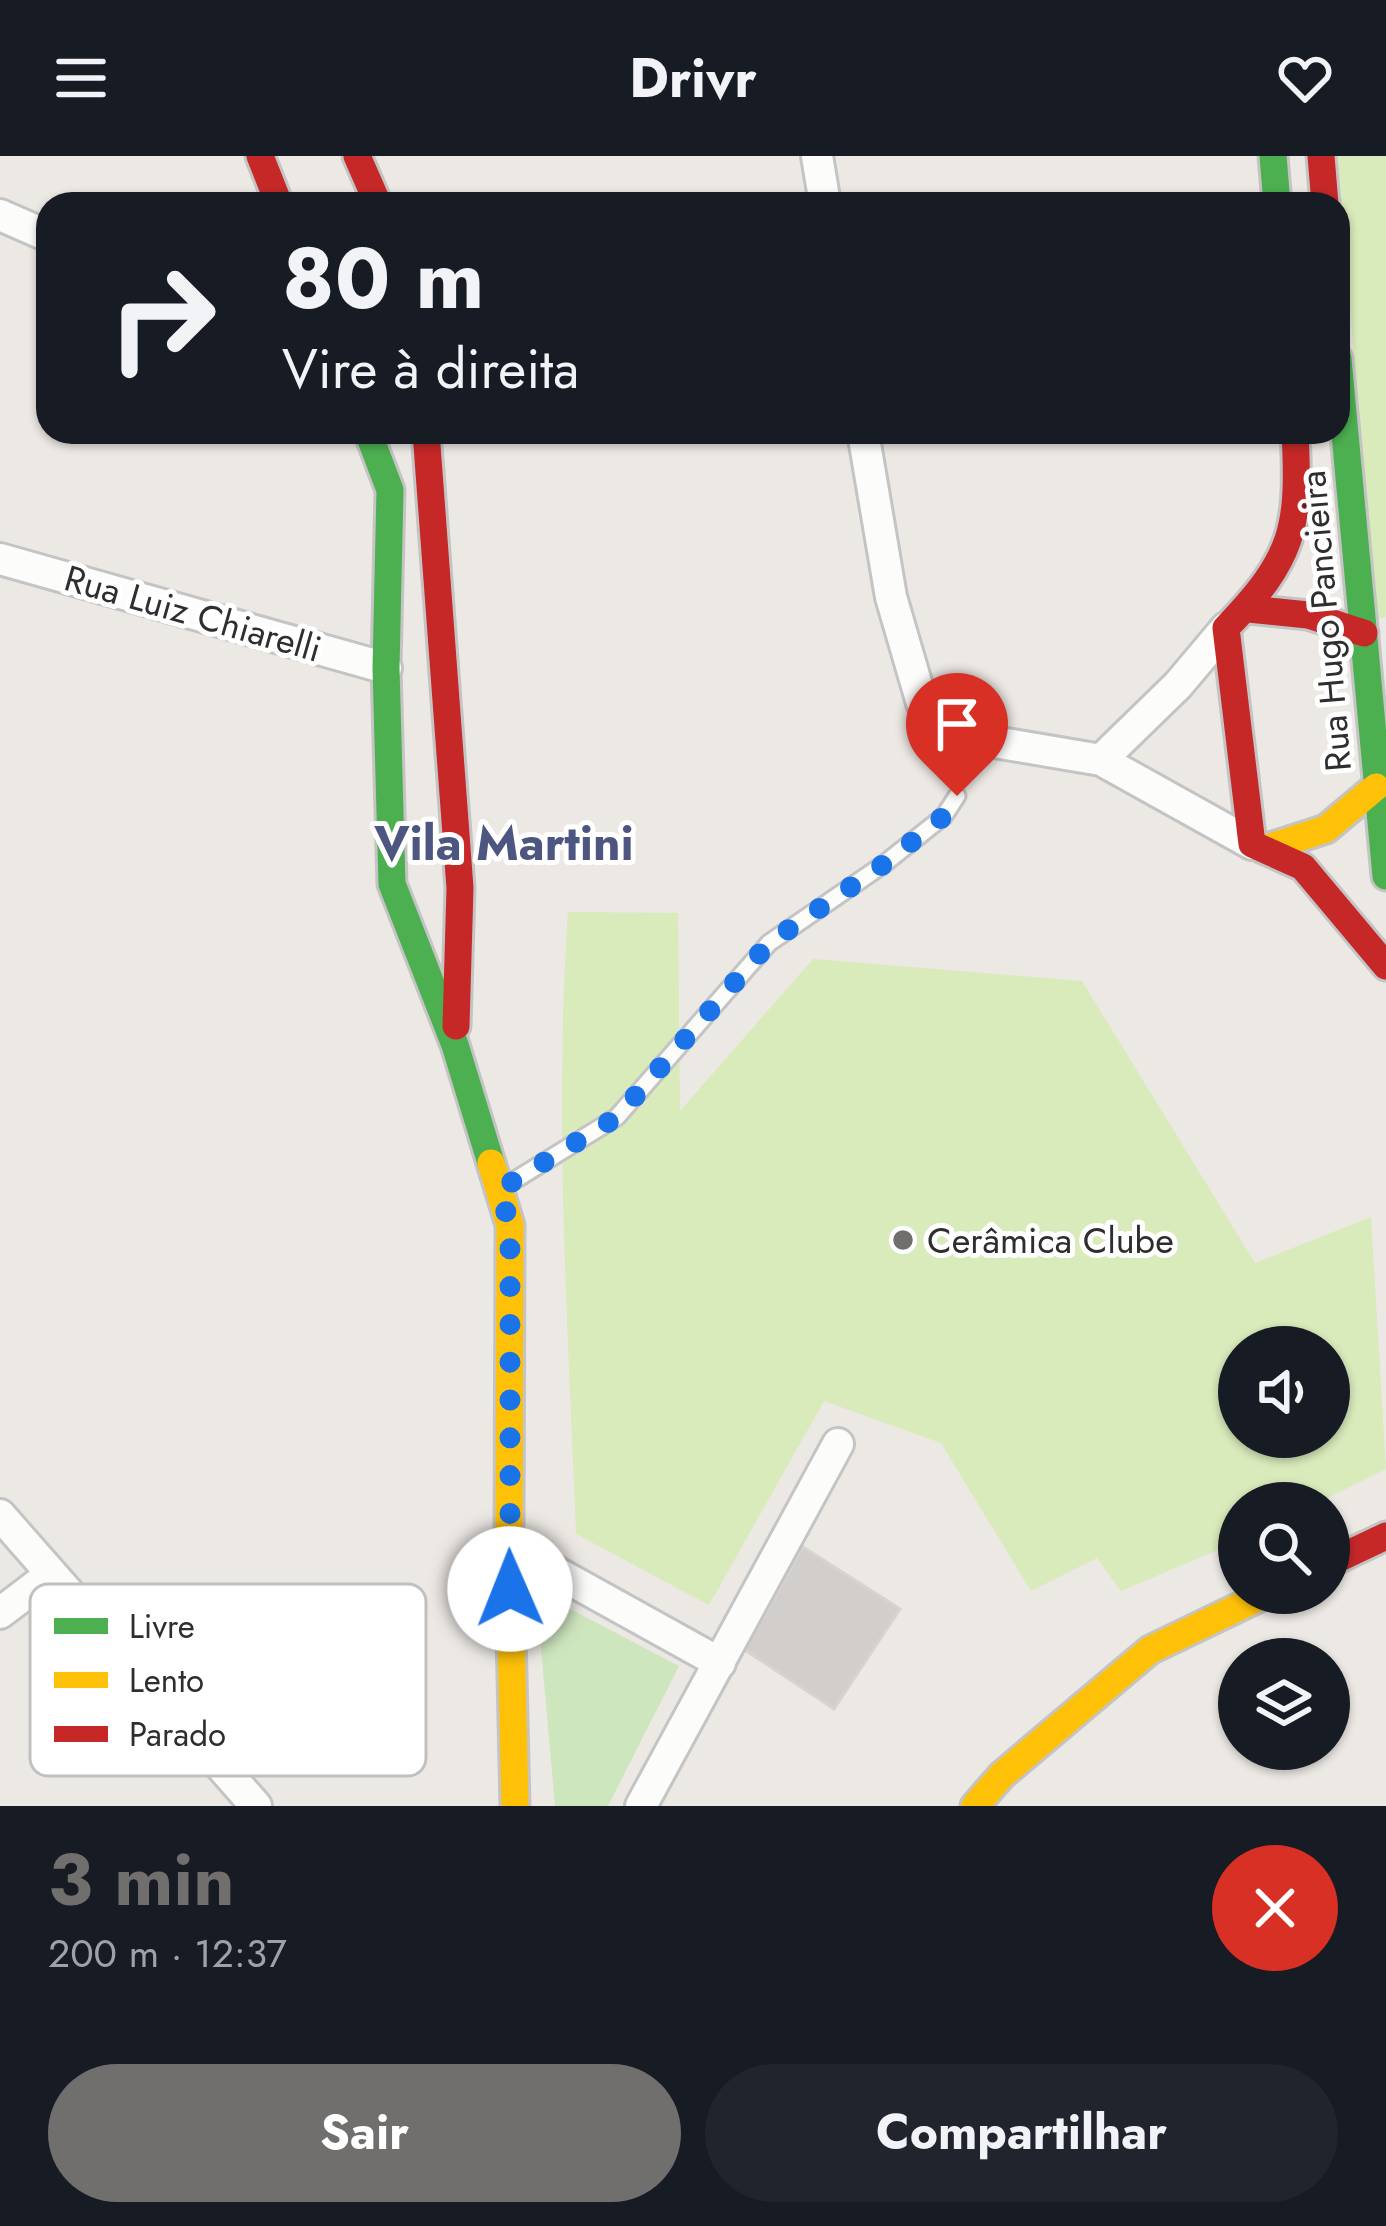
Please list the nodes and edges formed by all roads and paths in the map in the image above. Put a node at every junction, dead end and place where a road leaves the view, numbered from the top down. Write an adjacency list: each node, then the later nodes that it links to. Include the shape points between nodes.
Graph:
1 (260, 156): 6 (street)
2 (357, 156): 7 (street)
3 (817, 156): 8 (street)
4 (1274, 156): 9 (street)
5 (1321, 156): 10 (street)
6 (274, 192)
7 (373, 192)
8 (823, 192)
9 (1276, 192)
10 (1324, 192)
11 (0, 215): 12 (street)
12 (36, 231)
13 (373, 444): 21 (street, via 390,490)
14 (427, 444): 28 (street, via 460,888)
15 (865, 444): 22 (street, via 891,597 922,703 982,740)
16 (1296, 444): 19 (street, via 1296,530 1282,564)
17 (1350, 444): 20 (street, Rua Hugo Pancieira)
18 (0, 559): 21 (street, Rua Luiz Chiarelli)
19 (1238, 619): 20 (street, via 1282,608); 22 (street); 25 (street)
20 (1375, 632): 23 (street, Rua Hugo Pancieira)
21 (386, 668): 28 (street, via 392,884)
22 (1101, 760): 25 (street)
23 (1376, 788): 25 (street, via 1336,826); 26 (street, Rua Hugo Pancieira)
24 (957, 796): 29 (lane, via 899,852 769,943 617,1117)
25 (1258, 846): 27 (street, via 1303,867)
26 (1386, 876)
27 (1386, 966)
28 (455, 1045): 29 (street)
29 (499, 1190): 33 (street, via 510,1225)
30 (838, 1444): 41 (street)
31 (0, 1515): 35 (street)
32 (1386, 1536): 34 (street)
33 (509, 1546): 41 (street); 44 (street)
34 (1350, 1553)
35 (50, 1575): 36 (street); 37 (street)
36 (38, 1584)
37 (58, 1584)
38 (30, 1590): 39 (street)
39 (0, 1613)
40 (1225, 1614): 46 (street, via 1150,1650)
41 (720, 1664): 45 (street)
42 (229, 1776): 43 (street)
43 (256, 1806)
44 (515, 1806)
45 (641, 1806)
46 (975, 1806)

